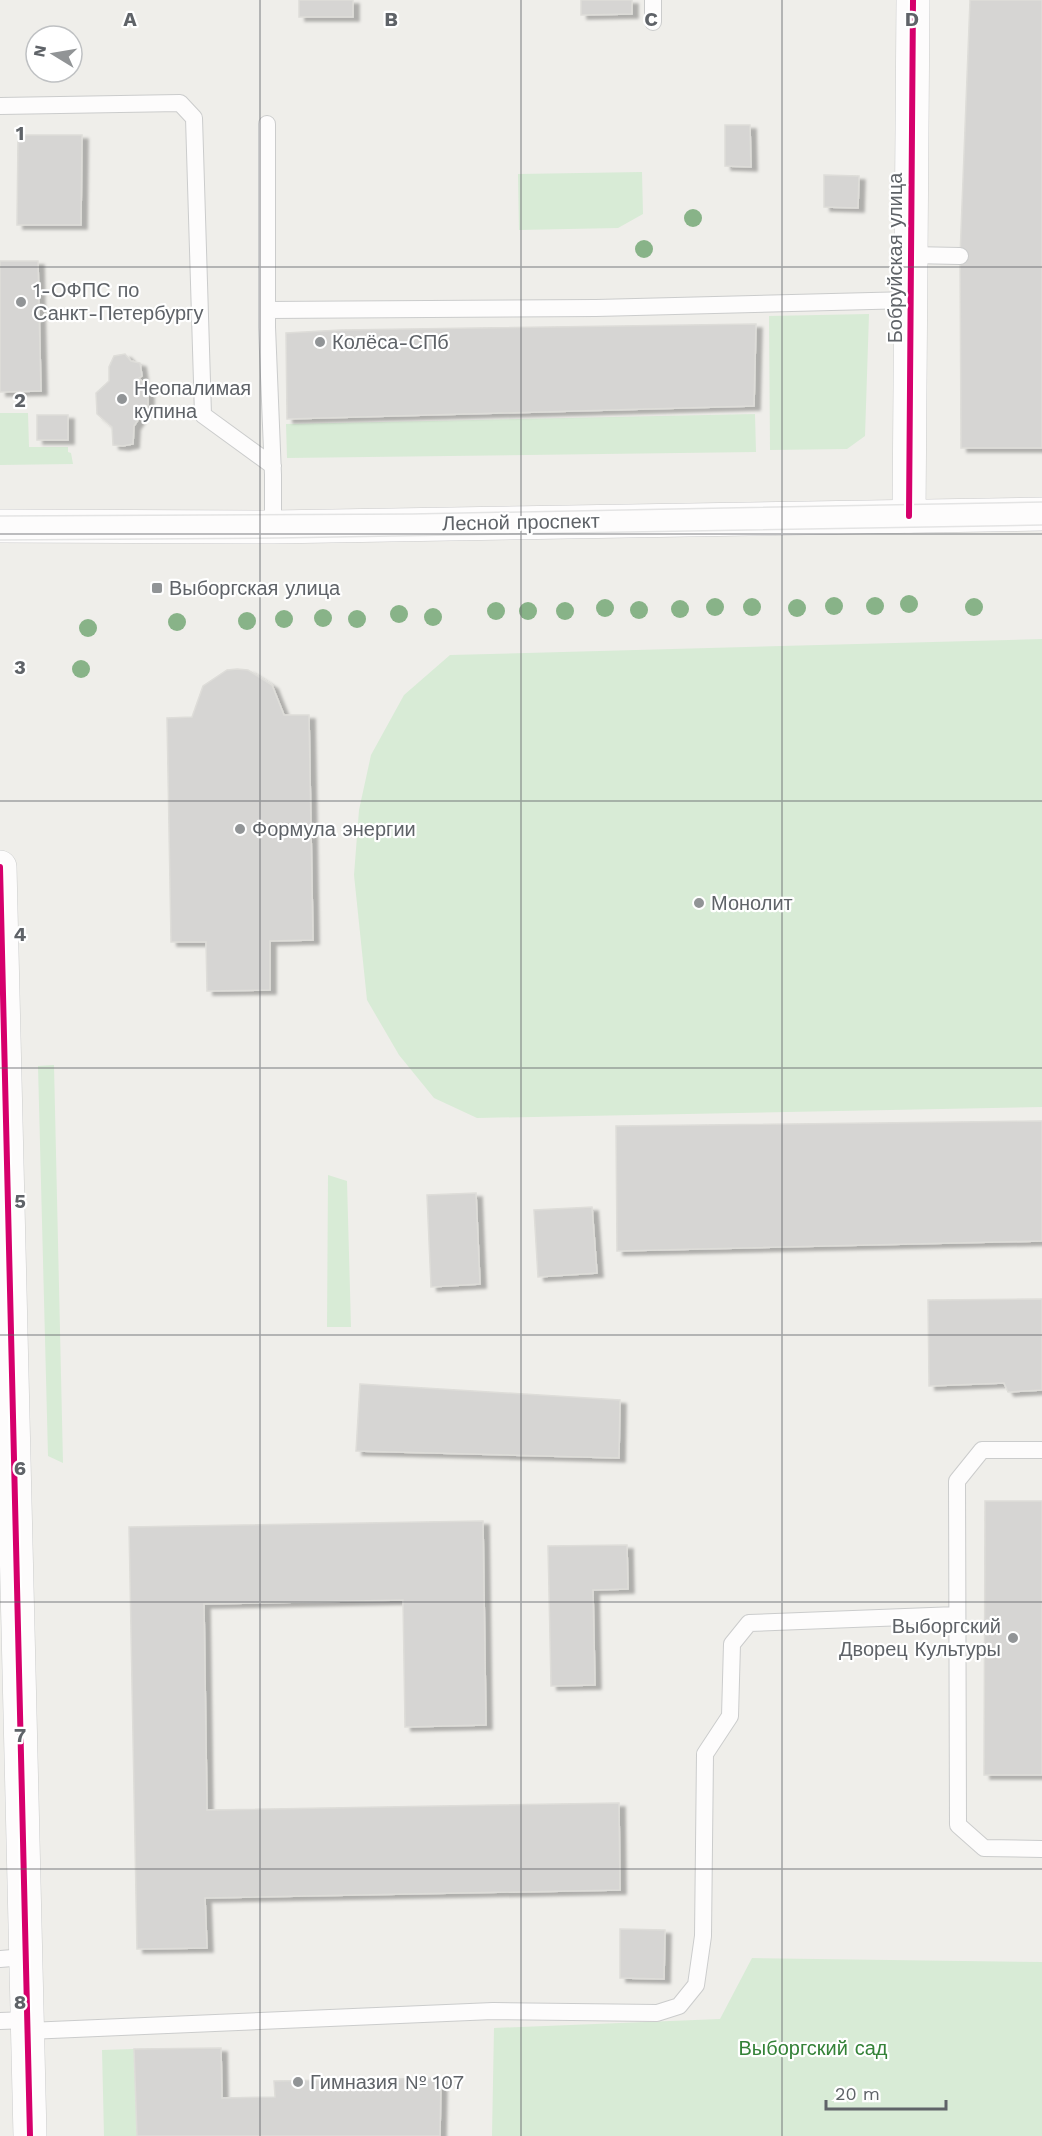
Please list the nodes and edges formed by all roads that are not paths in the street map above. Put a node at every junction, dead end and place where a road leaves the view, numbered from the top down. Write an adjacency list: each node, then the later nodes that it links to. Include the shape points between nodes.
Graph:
1 (653, 0): 3 (lane)
2 (914, 0): 6 (street, Бобруйская улица)
3 (653, 22)
4 (0, 106): 10 (lane, via 180,103 194,118 203,415)
5 (267, 124): 9 (lane)
6 (911, 255): 7 (lane); 8 (street, Бобруйская улица)
7 (960, 256)
8 (911, 300): 9 (lane, via 596,308); 12 (street, Бобруйская улица)
9 (267, 310): 10 (lane)
10 (273, 466): 14 (lane)
11 (1042, 514): 12 (street, Лесной проспект)
12 (909, 516): 14 (street, Лесной проспект)
13 (0, 526): 14 (street, Лесной проспект)
14 (273, 527)
15 (0, 867): 16 (street)
16 (0, 907): 17 (street)
17 (2, 1065): 18 (street)
18 (4, 1200): 20 (street)
19 (1042, 1450): 21 (lane, via 982,1450 957,1481)
20 (7, 1459): 23 (street)
21 (957, 1615): 22 (lane, via 958,1825 984,1848); 24 (lane, via 749,1623 732,1644 730,1716 705,1754 703,1936 696,1985 679,2006 657,2013 493,2011)
22 (1042, 1848)
23 (13, 1958): 24 (street)
24 (18, 2024): 25 (street)
25 (30, 2136)

